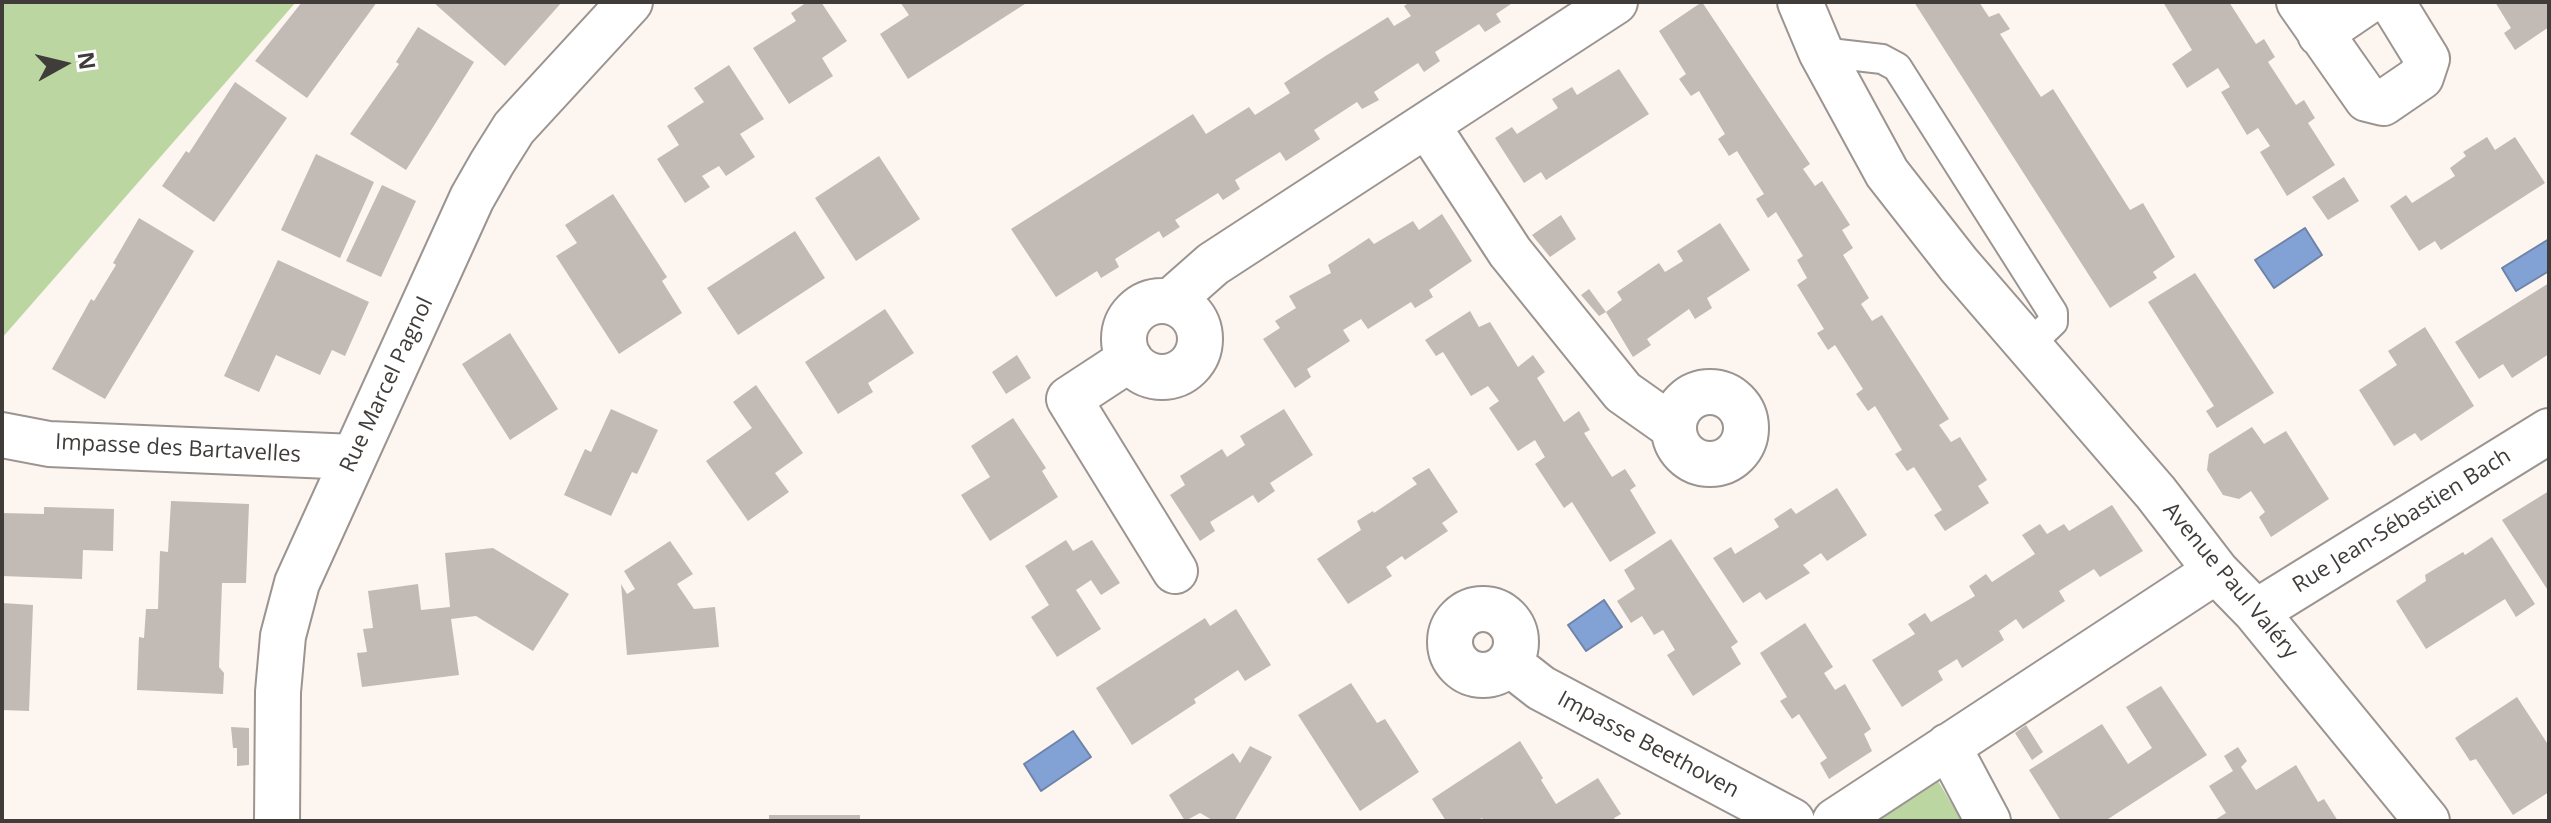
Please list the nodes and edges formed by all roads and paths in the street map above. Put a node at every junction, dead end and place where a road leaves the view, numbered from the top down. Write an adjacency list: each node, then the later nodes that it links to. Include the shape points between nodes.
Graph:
1 (630, 2): 15 (street, Rue Marcel Pagnol, via 514,128 492,163)
2 (1615, 2): 8 (street)
3 (1800, 2): 7 (street, Avenue Paul Valéry)
4 (2367, 2): 6 (street)
5 (2392, 2): 6 (street, via 2427,59 2421,77 2383,103 2367,99)
6 (2310, 18)
7 (1821, 52): 10 (street, Avenue Paul Valéry, via 1887,173); 10 (lane, via 1882,59 1897,67 2053,313 2053,322)
8 (1427, 125): 9 (street, via 1213,264); 12 (street, via 1510,252 1623,392)
9 (1171, 301): 11 (street, via 1158,300 1135,312 1124,334); 11 (street, via 1192,314 1198,325 1201,338 1193,362 1173,376 1161,377 1139,369)
10 (2028, 346): 17 (street, Avenue Paul Valéry)
11 (1130, 359): 16 (street, via 1069,399)
12 (1674, 428)
13 (2549, 431): 18 (street, Rue Jean-Sébastien Bach)
14 (2, 435): 15 (street, Impasse des Bartavelles, via 49,444)
15 (354, 457): 21 (street, Rue Marcel Pagnol, via 297,583 283,636)
16 (1175, 571)
17 (2216, 571): 18 (street, Avenue Paul Valéry); 20 (street)
18 (2256, 612): 25 (street, Avenue Paul Valéry)
19 (1509, 663): 22 (street, Impasse Beethoven, via 1541,688)
20 (1948, 746): 23 (street); 24 (street)
21 (277, 821)
22 (1792, 821)
23 (1835, 821)
24 (1988, 821)
25 (2427, 821)

